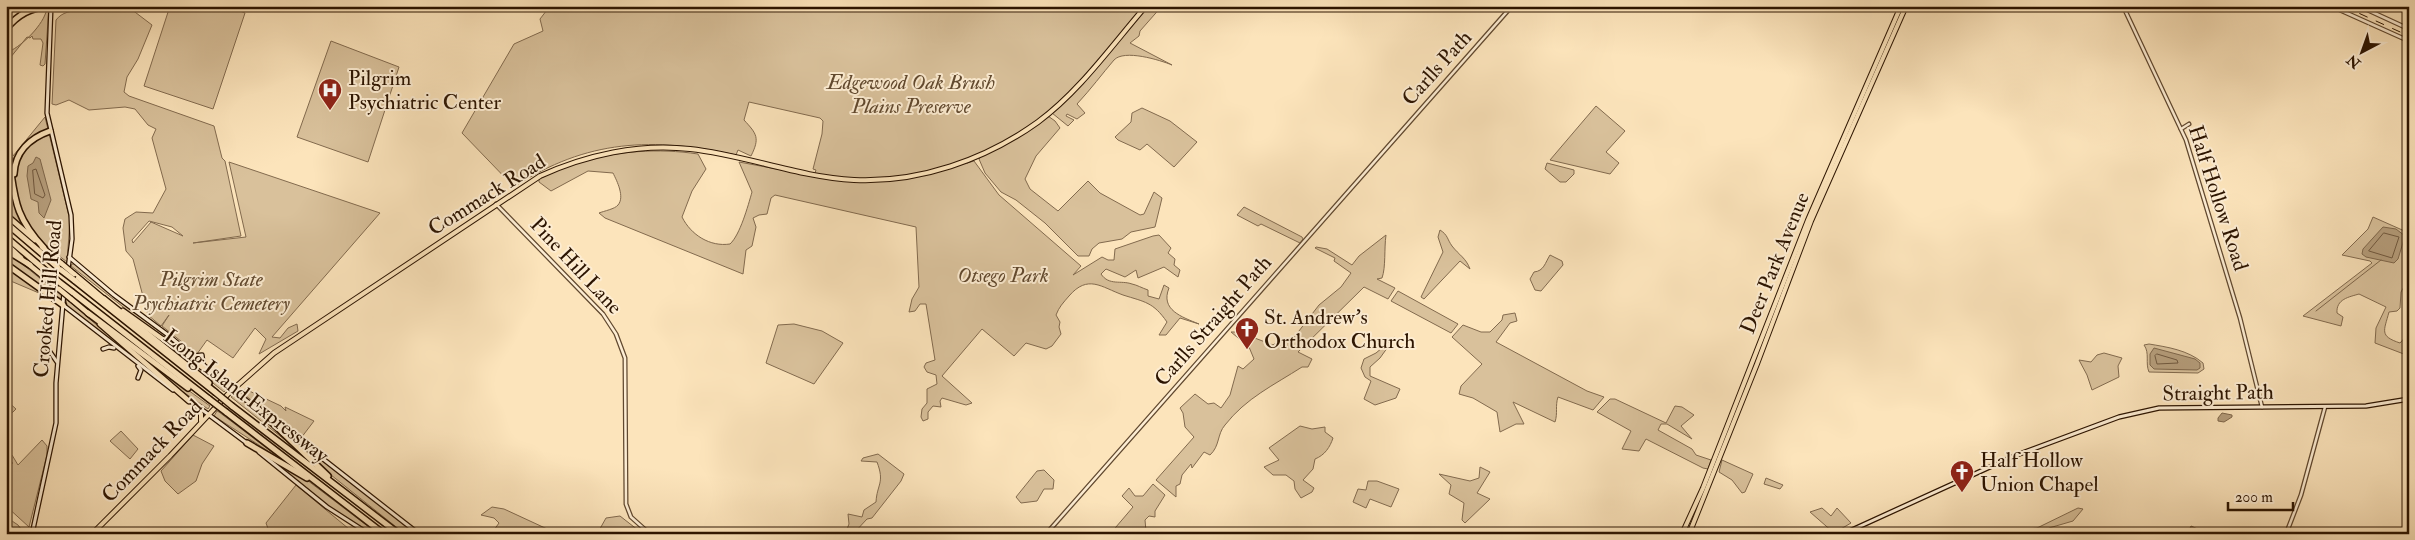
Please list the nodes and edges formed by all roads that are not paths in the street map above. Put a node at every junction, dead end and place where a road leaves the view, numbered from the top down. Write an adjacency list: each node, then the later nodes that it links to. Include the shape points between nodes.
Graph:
1 (1146, 6): 18 (main road, Commack Road, via 1070,94 1039,121 1002,144 940,170 896,178 855,180 802,173 690,149 651,148 575,161 528,182)
2 (1512, 6): 13 (street, Carlls Path)
3 (1901, 6): 66 (main road, Deer Park Avenue, via 1808,220)
4 (1906, 6): 67 (main road, Deer Park Avenue, via 1811,221 1758,364)
5 (2123, 6): 14 (street, Half Hollow Road)
6 (2331, 6): 11 (street)
7 (2359, 6): 10 (street)
8 (51, 7): 9 (highway, via 29,10); 15 (main road, Crooked Hill Road, via 47,104)
9 (6, 29)
10 (2409, 29)
11 (2409, 41)
12 (2189, 124): 14 (street)
13 (1404, 128): 65 (street, Carlls Straight Path)
14 (2181, 129): 51 (street, Half Hollow Road, via 2240,318)
15 (50, 131): 17 (highway, via 35,138 19,155 14,174); 25 (main road, Crooked Hill Road, via 71,215)
16 (6, 145): 17 (highway)
17 (16, 200): 23 (highway, via 23,222)
18 (496, 204): 44 (main road, Commack Road, via 274,353); 64 (street, Pine Hill Lane, via 603,314 616,334 623,349 627,372 626,504 631,517)
19 (6, 214): 23 (highway)
20 (6, 223): 28 (highway, Long Island Expressway)
21 (6, 237): 47 (highway, Long Island Expressway, bridge)
22 (6, 244): 27 (highway)
23 (44, 248): 28 (highway)
24 (6, 250): 27 (highway)
25 (70, 258): 31 (main road, Crooked Hill Road); 38 (main road, via 120,301)
26 (6, 264): 31 (highway)
27 (30, 265): 33 (highway, bridge)
28 (62, 267): 29 (highway, Long Island Expressway, bridge)
29 (74, 277): 30 (highway); 45 (highway, Long Island Expressway)
30 (104, 299): 43 (highway); 45 (highway)
31 (63, 305): 32 (main road); 34 (main road, Crooked Hill Road)
32 (72, 312): 34 (main road); 35 (main road)
33 (88, 313): 47 (highway); 48 (highway)
34 (61, 316): 39 (main road, Crooked Hill Road)
35 (101, 336): 37 (main road); 37 (main road, via 105,344 103,349 110,346)
36 (48, 349): 39 (main road)
37 (122, 352): 40 (main road)
38 (194, 356): 41 (main road); 41 (main road, via 202,355)
39 (58, 362): 58 (main road, Crooked Hill Road, via 56,423)
40 (134, 362): 42 (main road); 42 (main road, via 141,370 138,378 144,374)
41 (203, 364): 43 (main road)
42 (153, 376): 48 (main road)
43 (220, 380): 44 (main road)
44 (232, 389): 52 (main road); 53 (main road, Commack Road)
45 (216, 391): 57 (highway, Long Island Expressway, bridge)
46 (2409, 399): 49 (main road, Straight Path, via 2377,406)
47 (208, 400): 56 (highway, Long Island Expressway, bridge)
48 (189, 401): 50 (main road)
49 (2325, 406): 51 (main road, Straight Path); 69 (street, via 2301,495)
50 (198, 407): 53 (main road); 54 (main road)
51 (2262, 407): 68 (main road, Straight Path, via 2140,411 2034,448)
52 (259, 410): 57 (highway); 63 (main road)
53 (208, 414): 54 (main road, Commack Road); 55 (main road)
54 (201, 423): 59 (main road, Commack Road)
55 (247, 443): 56 (highway); 60 (main road, via 327,507)
56 (323, 487): 61 (highway, Long Island Expressway)
57 (343, 491): 62 (highway, Long Island Expressway)
58 (32, 534)
59 (92, 534)
60 (369, 534)
61 (384, 534)
62 (399, 534)
63 (419, 534)
64 (650, 534)
65 (1046, 534)
66 (1682, 534)
67 (1689, 534)
68 (1843, 534)
69 (2286, 534)

